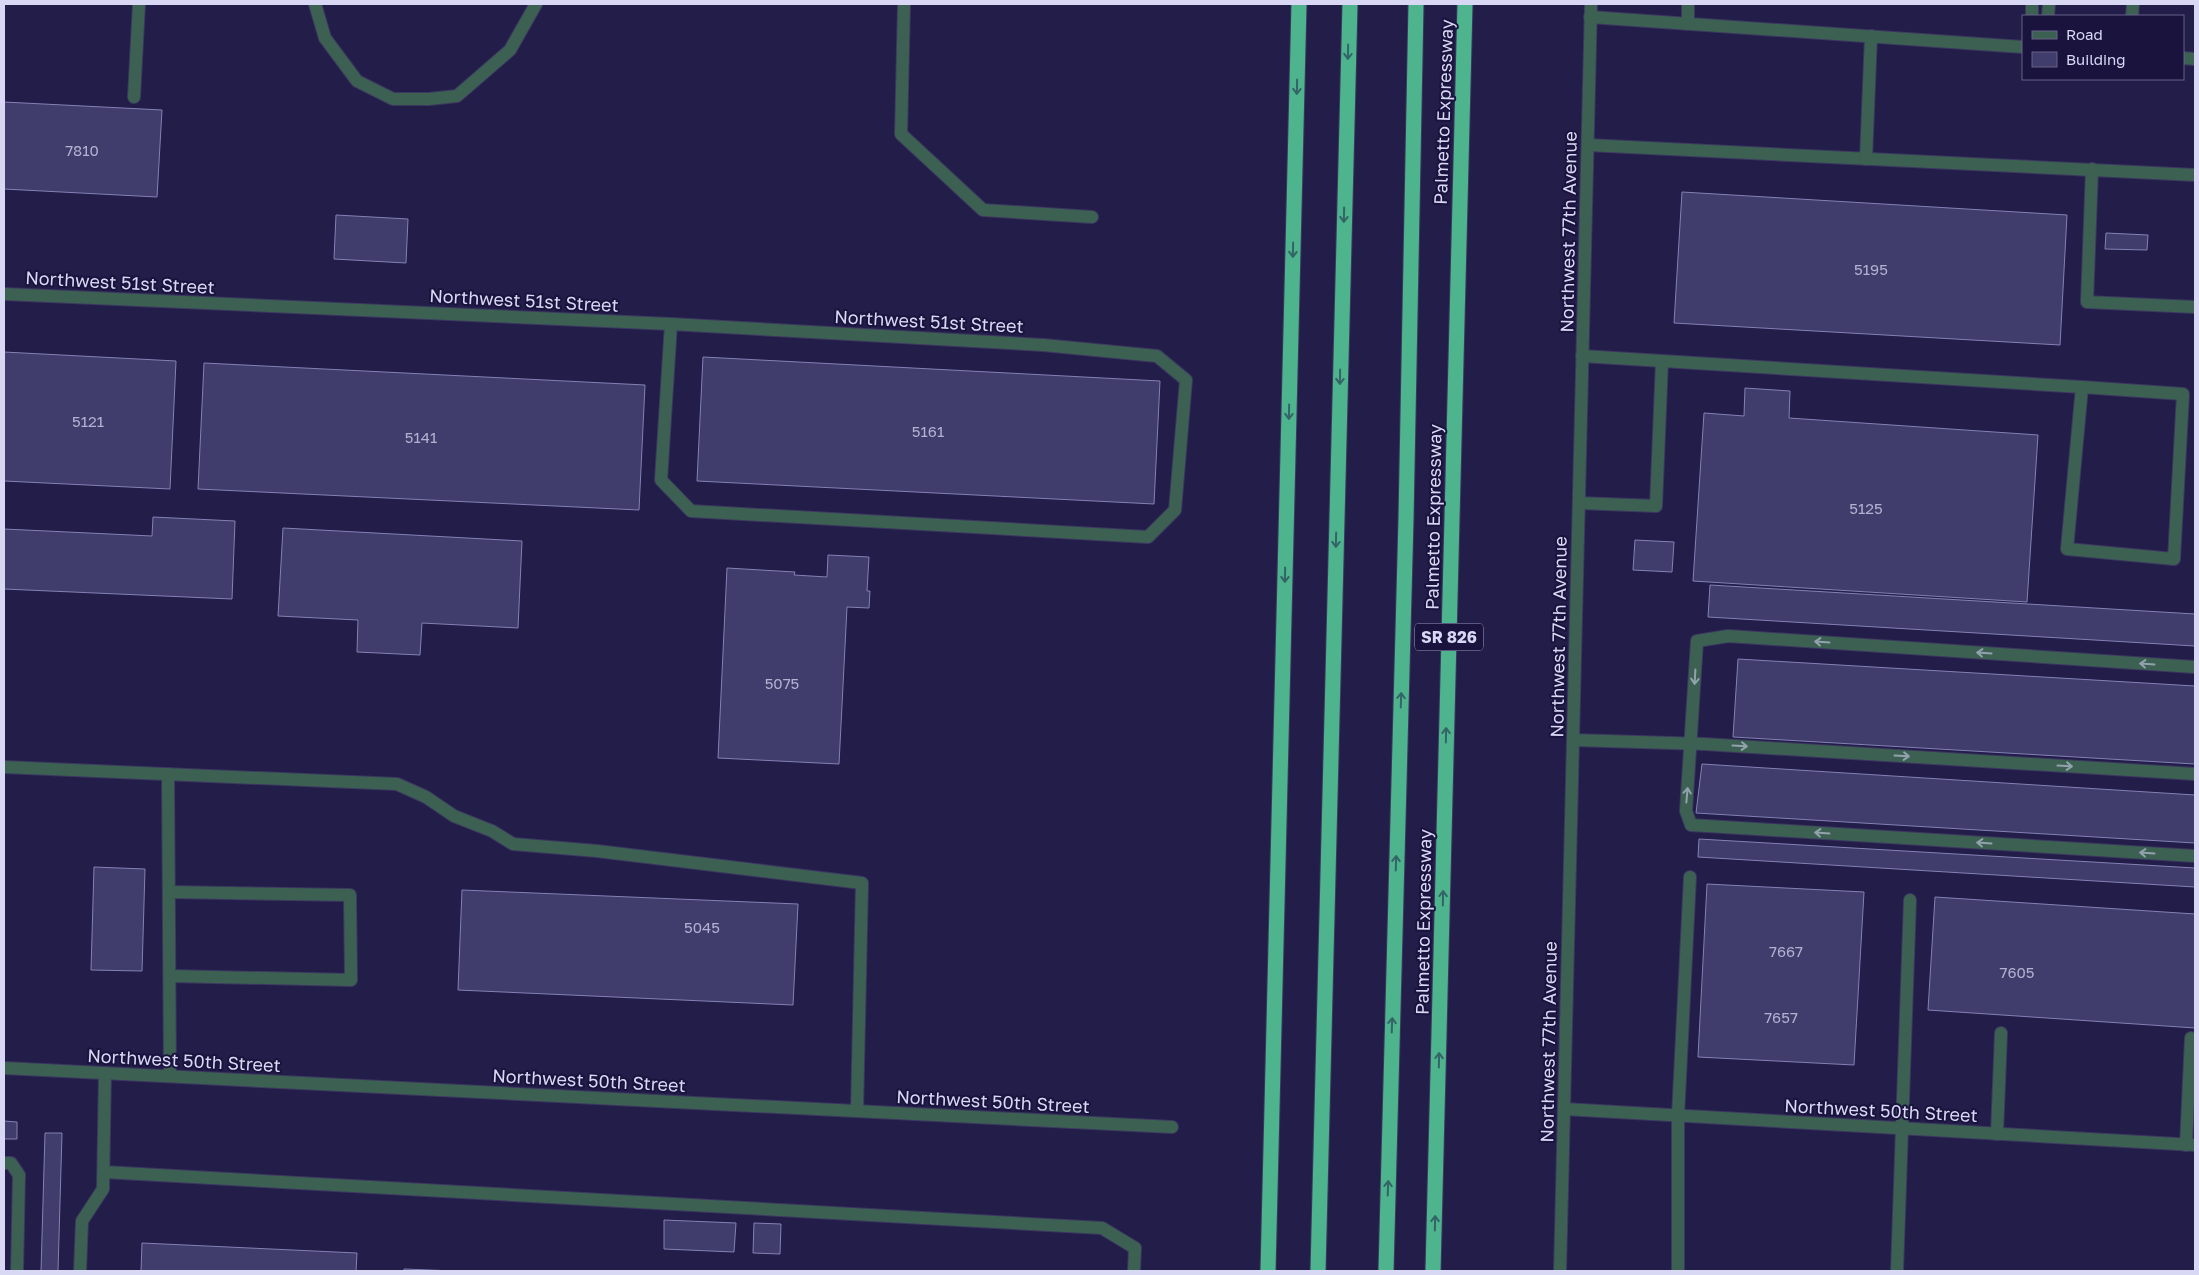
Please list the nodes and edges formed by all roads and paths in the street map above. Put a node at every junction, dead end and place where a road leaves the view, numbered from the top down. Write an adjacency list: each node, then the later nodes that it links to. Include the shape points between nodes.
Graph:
1 (139, 4): 14 (street)
2 (315, 4): 3 (street, via 325,38 357,81 393,99 429,99 457,96 510,50)
3 (536, 4)
4 (904, 4): 19 (street, via 902,134 983,210)
5 (1299, 4): 55 (highway, one-way to 55)
6 (1350, 4): 56 (highway, one-way to 56)
7 (1416, 4): 57 (highway, one-way to 7)
8 (1465, 4): 58 (highway, Palmetto Expressway / SR 826, one-way to 8)
9 (1688, 4): 11 (street)
10 (1591, 10): 11 (street); 15 (street, Northwest 77th Avenue)
11 (1688, 24): 12 (street)
12 (1871, 36): 13 (street); 16 (street)
13 (2022, 47)
14 (134, 97)
15 (1588, 145): 16 (street); 23 (street, Northwest 77th Avenue)
16 (1866, 159): 17 (street)
17 (2092, 169): 18 (street); 21 (street, via 2086,302)
18 (2195, 175)
19 (1092, 217)
20 (4, 294): 22 (street, Northwest 51st Street)
21 (2195, 307)
22 (670, 324): 22 (street, Northwest 51st Street, via 1043,344 1157,356 1186,380 1175,510 1148,537 691,511 661,480)
23 (1582, 356): 24 (street); 26 (street, Northwest 77th Avenue)
24 (1662, 361): 25 (street); 26 (street, via 1656,506)
25 (2082, 387): 25 (street, via 2067,549 2174,559 2183,394)
26 (1579, 503): 28 (street, Northwest 77th Avenue)
27 (2195, 667): 29 (street, one-way to 29, via 1728,636 1697,641)
28 (1573, 740): 29 (street); 43 (street, Northwest 77th Avenue)
29 (1692, 744): 32 (street, one-way to 32); 33 (street, one-way to 29, via 1691,825 1686,811)
30 (4, 767): 31 (street)
31 (168, 774): 35 (street); 44 (street, via 397,784 513,844 862,883)
32 (2195, 774)
33 (2195, 856)
34 (1690, 876): 45 (street)
35 (170, 892): 37 (street); 37 (street, via 350,895 350,980)
36 (1910, 900): 47 (street)
37 (170, 976): 42 (street)
38 (2001, 1033): 48 (street)
39 (2191, 1038): 49 (street)
40 (4, 1068): 41 (street, Northwest 50th Street)
41 (105, 1073): 42 (street, Northwest 50th Street); 51 (street)
42 (170, 1076): 44 (street, Northwest 50th Street)
43 (1564, 1109): 45 (street, Northwest 50th Street); 59 (street, Northwest 77th Avenue)
44 (857, 1111): 46 (street, Northwest 50th Street)
45 (1678, 1116): 47 (street, Northwest 50th Street); 60 (street)
46 (1172, 1127)
47 (1903, 1129): 48 (street, Northwest 50th Street); 61 (street)
48 (1997, 1134): 49 (street, Northwest 50th Street)
49 (2191, 1145)
50 (4, 1163): 52 (street, via 11,1163 19,1175)
51 (104, 1172): 53 (street, via 103,1189 82,1221); 54 (street, via 1102,1228 1135,1248)
52 (17, 1271)
53 (80, 1271)
54 (1134, 1271)
55 (1268, 1271)
56 (1318, 1271)
57 (1386, 1271)
58 (1433, 1271)
59 (1560, 1271)
60 (1678, 1271)
61 (1898, 1271)

